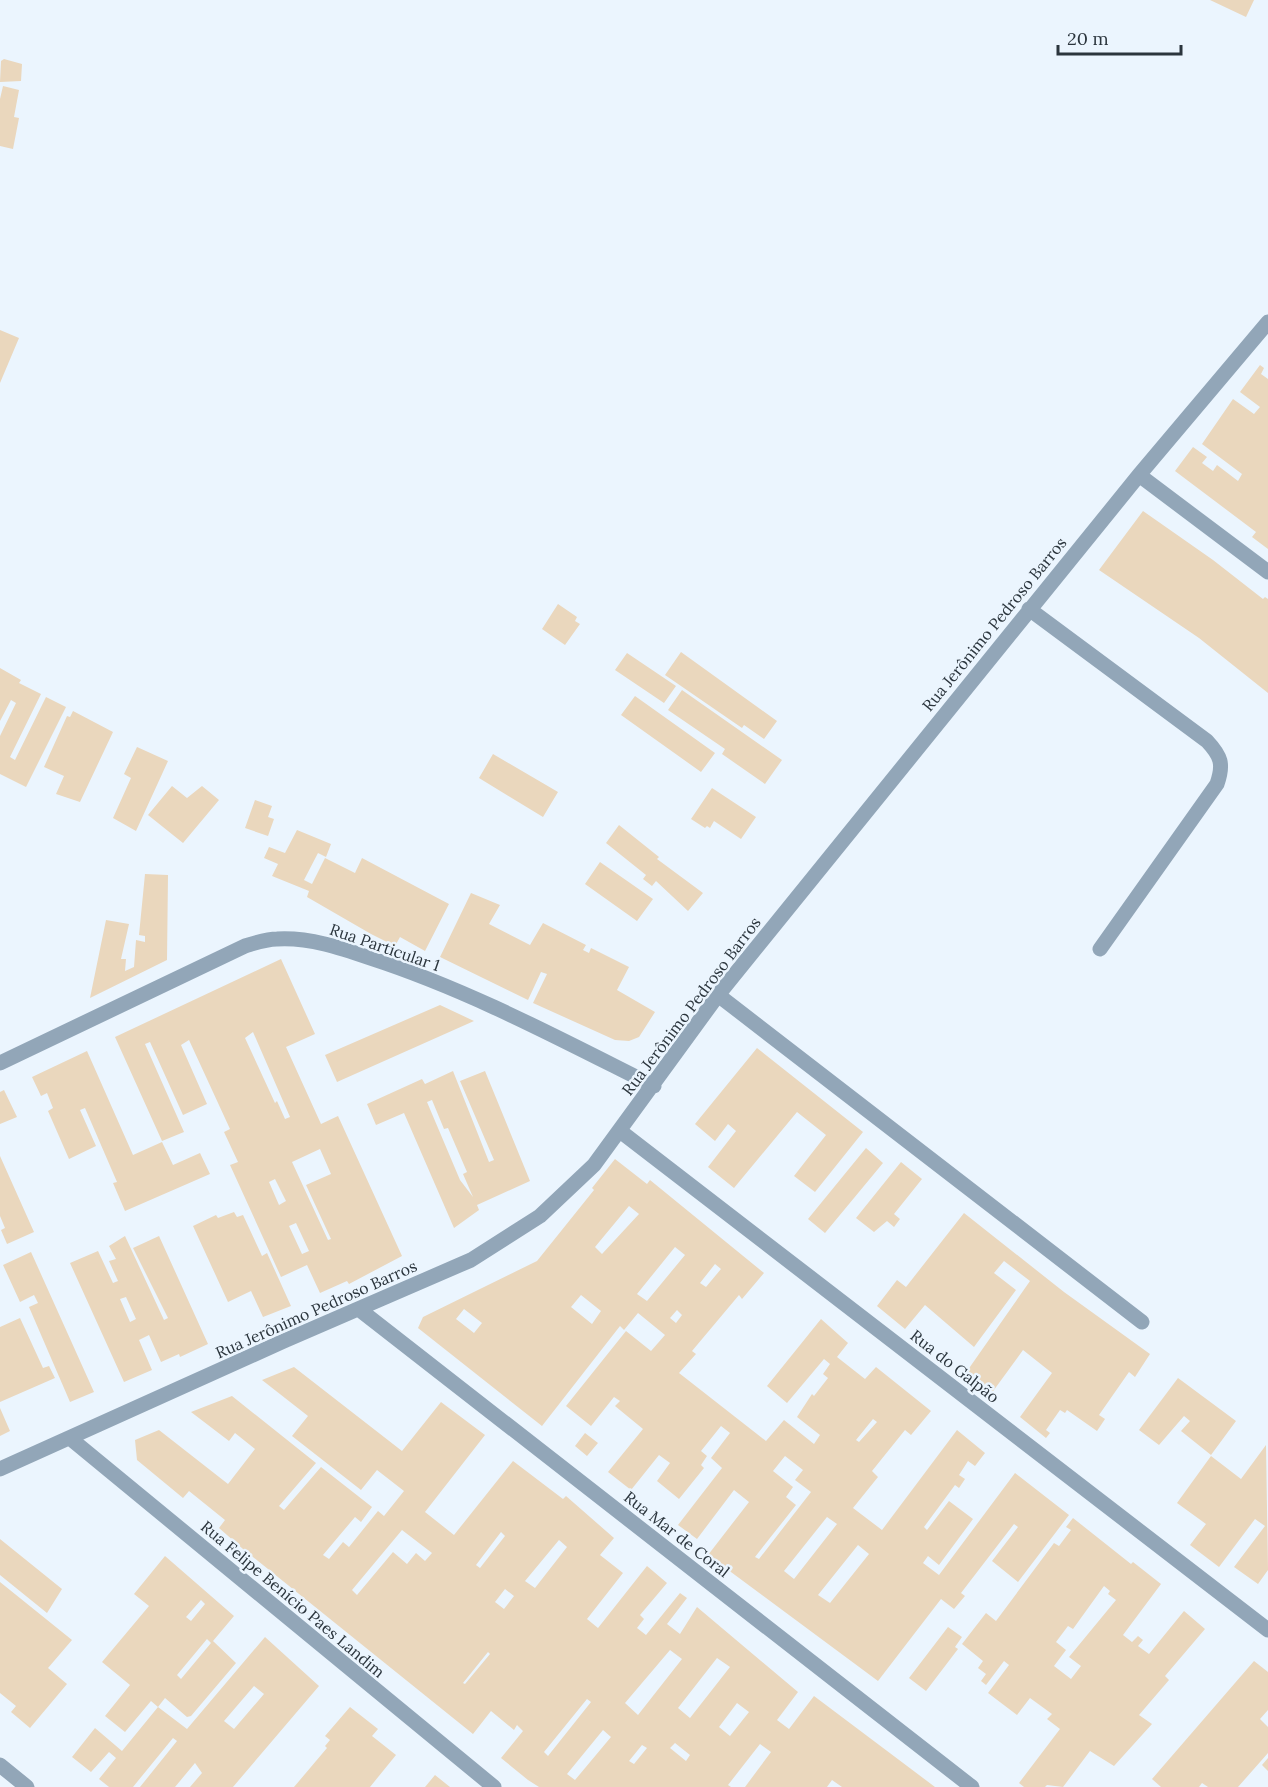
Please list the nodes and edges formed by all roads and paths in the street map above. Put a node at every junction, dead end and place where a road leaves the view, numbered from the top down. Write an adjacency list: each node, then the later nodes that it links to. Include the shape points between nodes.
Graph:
1 (1268, 322): 2 (street, Rua Jerônimo Pedroso Barros)
2 (1138, 475): 3 (street); 4 (street, Rua Jerônimo Pedroso Barros)
3 (1268, 572)
4 (1029, 609): 5 (street, via 1207,741 1221,756 1217,784); 6 (street, Rua Jerônimo Pedroso Barros)
5 (1100, 949)
6 (718, 995): 8 (street, Rua Jerônimo Pedroso Barros); 11 (street)
7 (0, 1063): 8 (street, Rua Particular 1, via 245,946 276,939 335,946 398,967 504,1011)
8 (654, 1086): 9 (street, Rua Jerônimo Pedroso Barros)
9 (620, 1131): 10 (street, Rua Jerônimo Pedroso Barros, via 594,1165 540,1216 471,1260); 14 (street, Rua do Galpão)
10 (360, 1310): 12 (street, Rua Jerônimo Pedroso Barros); 18 (street, Rua Mar de Coral)
11 (1142, 1322)
12 (70, 1438): 13 (street, Rua Jerônimo Pedroso Barros); 17 (street, Rua Felipe Benício Paes Landim)
13 (0, 1469)
14 (1268, 1630)
15 (0, 1765): 16 (street)
16 (27, 1787)
17 (494, 1787)
18 (972, 1787)

